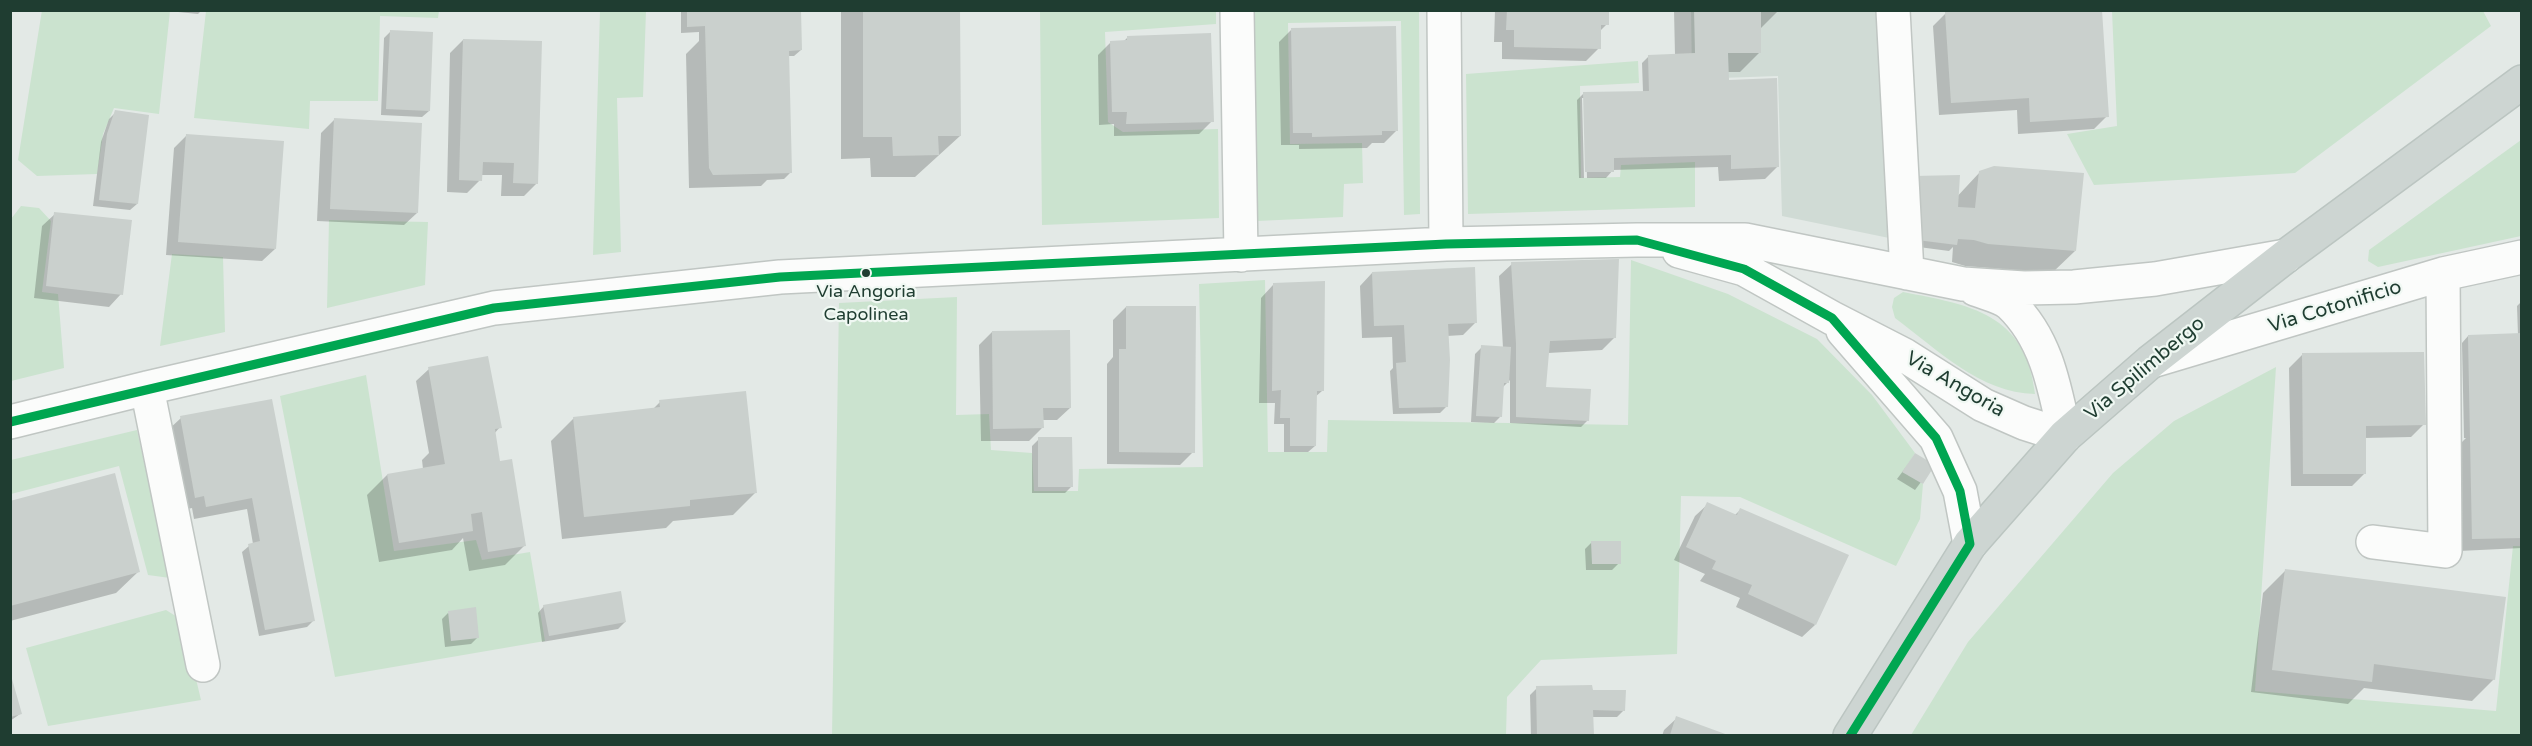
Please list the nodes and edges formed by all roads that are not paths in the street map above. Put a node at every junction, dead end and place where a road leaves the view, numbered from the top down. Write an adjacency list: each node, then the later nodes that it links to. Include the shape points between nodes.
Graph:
1 (1237, 10): 7 (street)
2 (1444, 10): 6 (street)
3 (1893, 10): 10 (street)
4 (2522, 82): 8 (main road, Via Spilimbergo)
5 (1637, 240): 6 (street, Via Angoria); 10 (street, Via Angoria, via 1745,240); 13 (street, Via Angoria, via 1744,269)
6 (1446, 244): 7 (street, Via Angoria)
7 (1241, 255): 15 (street, Via Angoria, via 780,277 494,308)
8 (2286, 256): 12 (street, Via Angoria, via 2155,279 2074,288); 14 (main road, Via Spilimbergo)
9 (2522, 258): 11 (street, Via Cotonificio)
10 (1907, 273): 12 (street, Via Angoria)
11 (2443, 274): 14 (street, Via Cotonificio); 18 (street, via 2445,551)
12 (1962, 284): 17 (street, Via Angoria, via 2008,302 2036,338 2052,373)
13 (1832, 318): 17 (street, Via Angoria, via 1904,354 1983,405); 19 (street, Via Angoria, via 1936,438 1960,491)
14 (2150, 362): 17 (main road, Via Spilimbergo)
15 (147, 388): 16 (street, Via Angoria); 20 (street)
16 (10, 422)
17 (2065, 436): 19 (main road, Via Spilimbergo)
18 (2373, 542)
19 (1970, 544): 21 (main road, Via Spilimbergo)
20 (203, 665)
21 (1850, 735)

